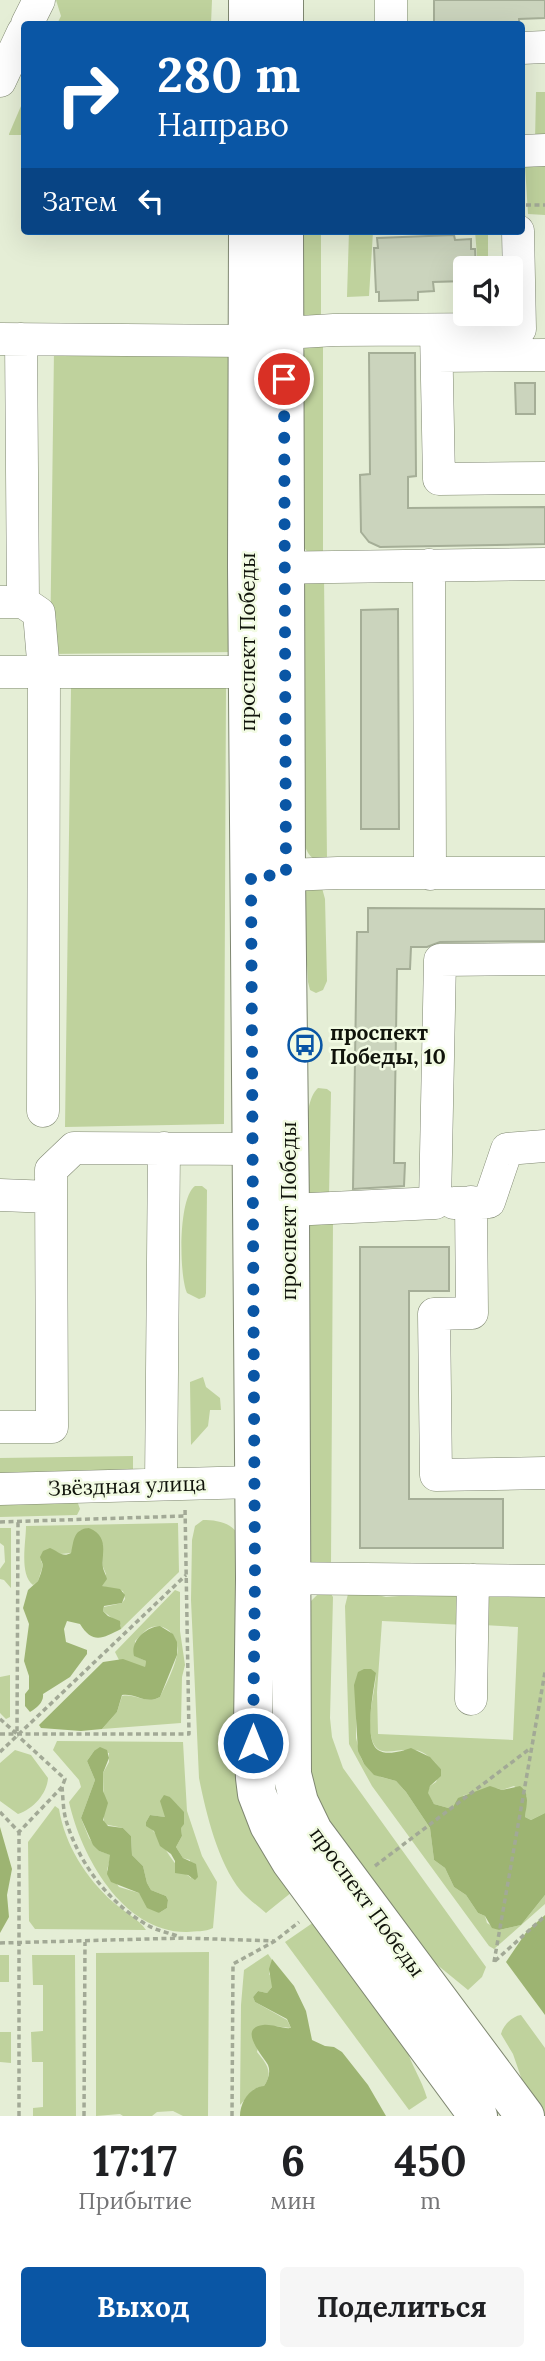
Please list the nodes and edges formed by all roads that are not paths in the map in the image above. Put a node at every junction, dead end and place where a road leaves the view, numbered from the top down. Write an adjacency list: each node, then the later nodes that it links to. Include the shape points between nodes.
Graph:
1 (39, 0): 5 (street)
2 (248, 0): 6 (main road)
3 (284, 0): 7 (main road)
4 (391, 0): 8 (street)
5 (23, 21)
6 (248, 21)
7 (284, 21)
8 (391, 21)
9 (19, 27): 12 (street)
10 (545, 47): 11 (street)
11 (525, 48)
12 (0, 81)
13 (525, 150): 14 (street)
14 (545, 150)
15 (249, 235): 18 (main road, проспект Победы)
16 (283, 235): 18 (main road, проспект Победы)
17 (518, 235): 20 (street, via 520,329)
18 (266, 337): 19 (street); 20 (street, via 334,330); 25 (main road, проспект Победы); 26 (main road, проспект Победы)
19 (10, 339): 27 (street)
20 (437, 343): 21 (street); 22 (street, via 439,479)
21 (545, 355)
22 (545, 478)
23 (545, 564): 24 (street)
24 (429, 565): 25 (street); 32 (street)
25 (285, 567): 26 (street); 33 (main road, проспект Победы)
26 (247, 568): 30 (main road, проспект Победы)
27 (11, 602): 29 (street, via 39,613)
28 (0, 672): 29 (street)
29 (44, 672): 30 (street); 35 (street)
30 (248, 672): 33 (main road, проспект Победы)
31 (545, 873): 32 (street)
32 (430, 874): 33 (street)
33 (268, 876): 38 (main road, проспект Победы); 43 (main road, проспект Победы)
34 (545, 959): 42 (street, via 440,960)
35 (43, 1111)
36 (545, 1146): 41 (street, via 507,1149 488,1202)
37 (164, 1148): 38 (street); 40 (street, via 74,1148 51,1170); 47 (street)
38 (253, 1149): 46 (main road, проспект Победы)
39 (0, 1195): 40 (street)
40 (51, 1197): 44 (street, via 52,1427)
41 (471, 1202): 42 (street); 45 (street, via 472,1313 434,1314 436,1475)
42 (435, 1203): 43 (street)
43 (290, 1210): 49 (main road, проспект Победы)
44 (0, 1427)
45 (545, 1472)
46 (254, 1482): 47 (street, Звёздная улица); 49 (main road, проспект Победы)
47 (173, 1484): 48 (street, Звёздная улица)
48 (0, 1489)
49 (273, 1578): 50 (street); 53 (main road, проспект Победы, via 254,1759 257,1794 278,1842); 54 (main road, проспект Победы, via 292,1774 299,1802 320,1840)
50 (473, 1580): 51 (street); 52 (street)
51 (545, 1581)
52 (471, 1699)
53 (478, 2116)
54 (525, 2116)

